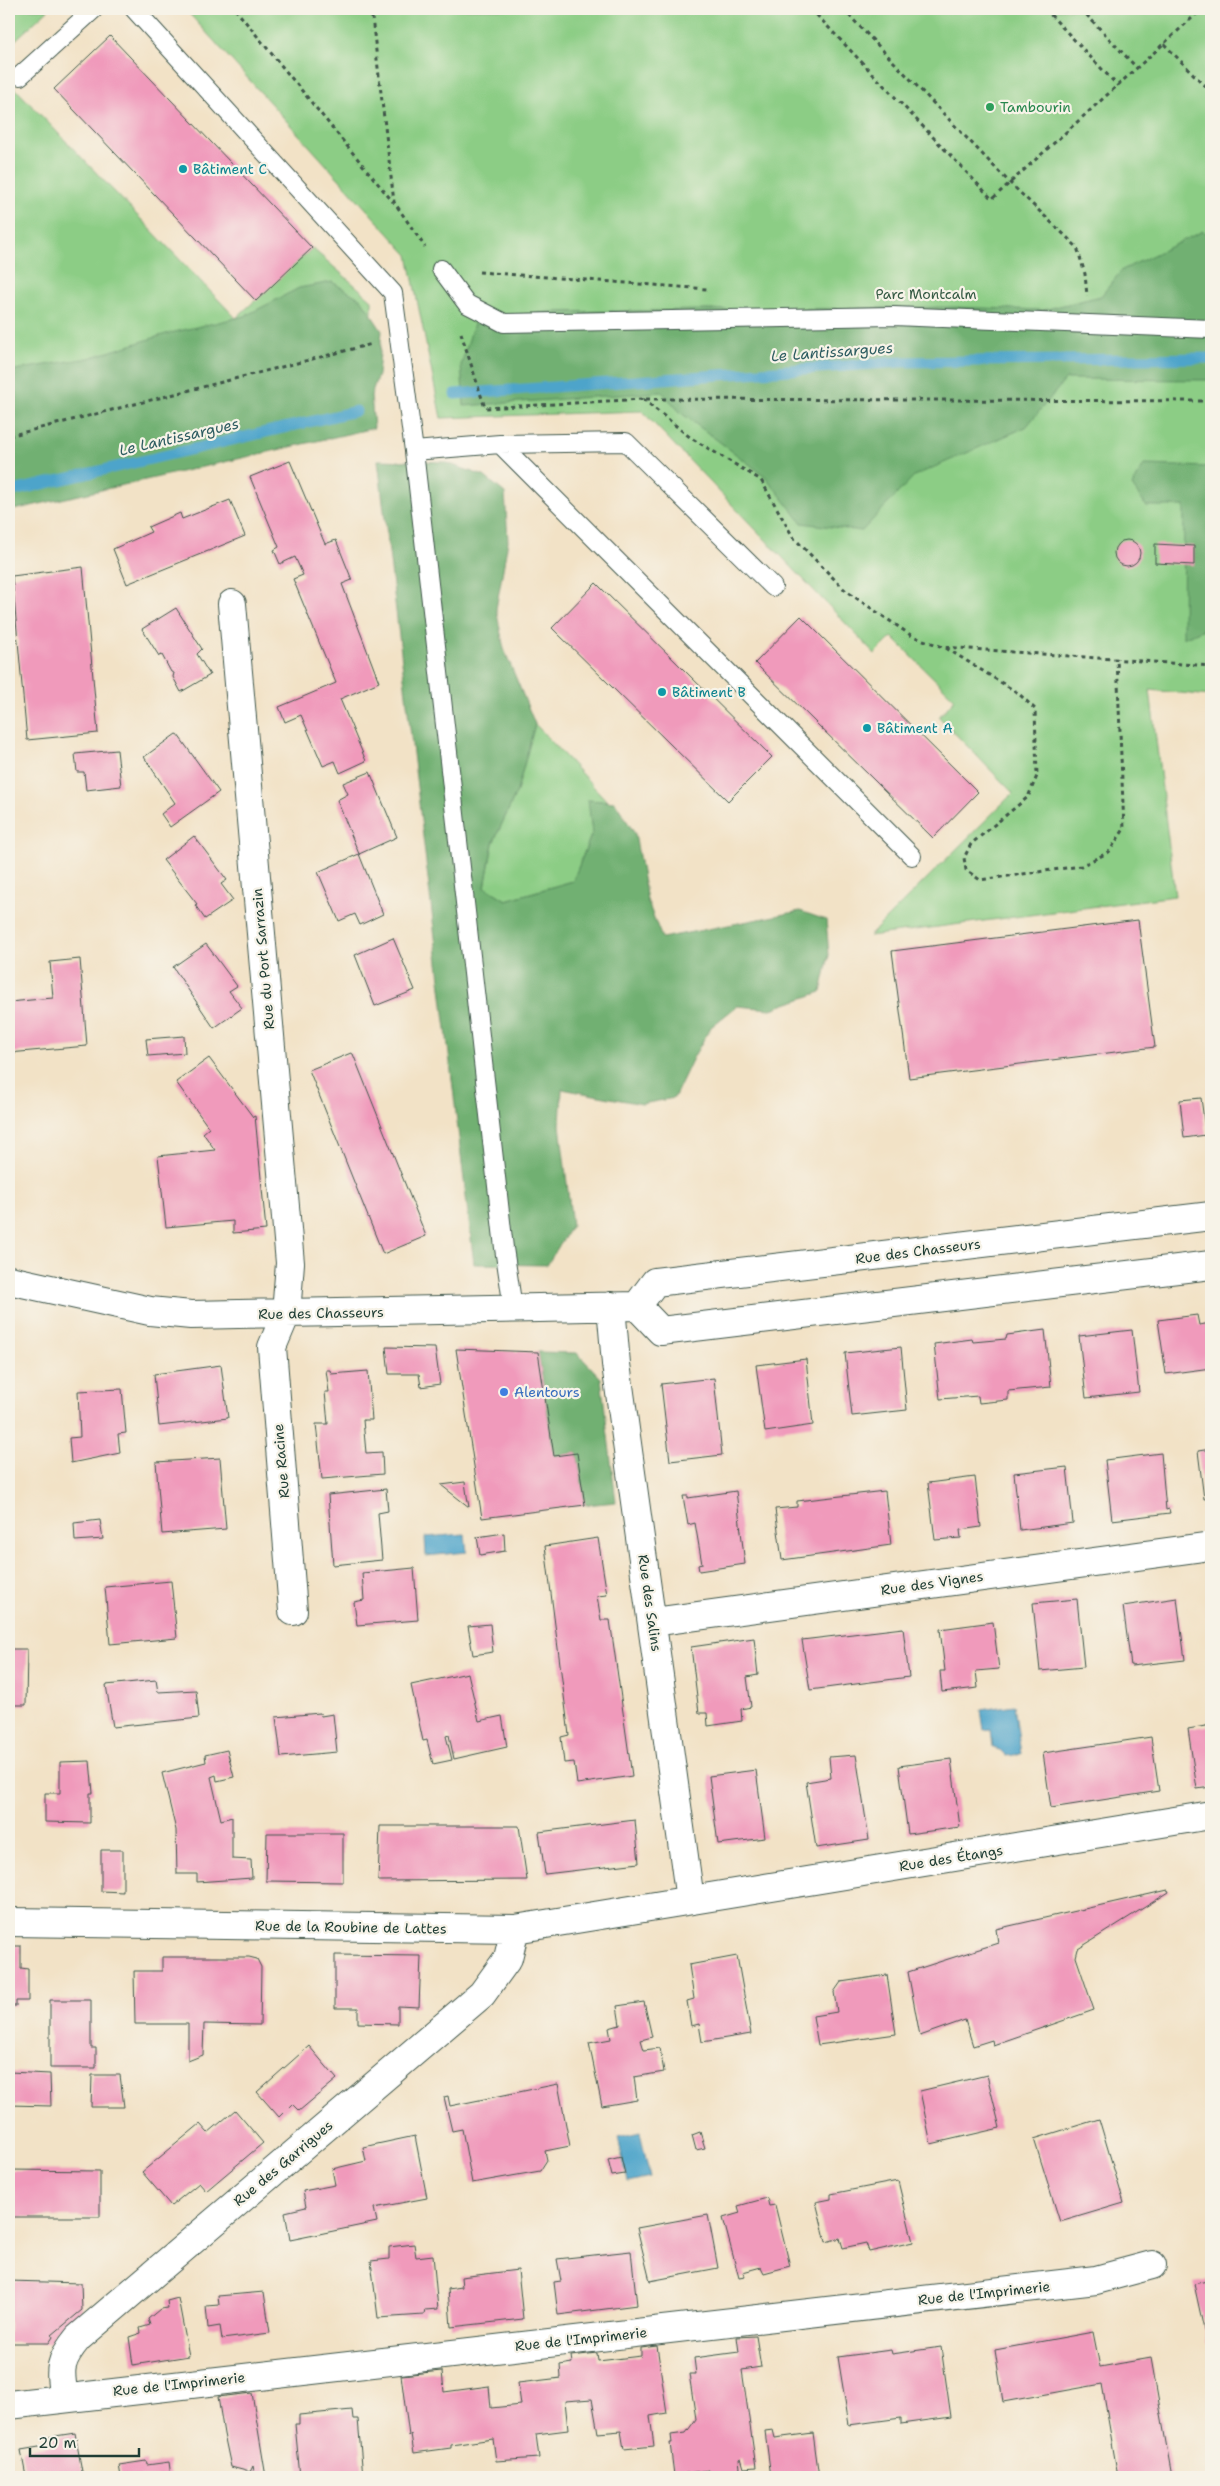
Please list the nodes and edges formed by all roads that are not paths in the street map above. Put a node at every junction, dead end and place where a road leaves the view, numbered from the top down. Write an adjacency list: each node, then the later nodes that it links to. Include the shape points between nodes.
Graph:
1 (94, 9): 3 (lane)
2 (134, 9): 7 (lane, via 393,293)
3 (20, 76)
4 (441, 269): 5 (lane, via 467,304 504,323 893,316)
5 (1211, 329)
6 (500, 444): 7 (lane); 8 (lane, via 626,442); 10 (lane)
7 (414, 450): 15 (lane)
8 (772, 587)
9 (232, 604): 16 (street, Rue du Port Sarrazin, via 290,1263)
10 (912, 856)
11 (1211, 1216): 14 (street, Rue des Chasseurs, via 655,1282)
12 (1211, 1265): 14 (street, via 661,1331)
13 (9, 1280): 16 (street, Rue des Chasseurs, via 150,1311 191,1316)
14 (624, 1306): 15 (street, Rue des Chasseurs); 19 (street, Rue des Salins, via 616,1364)
15 (513, 1308): 16 (street, Rue des Chasseurs)
16 (286, 1314): 18 (street, Rue Racine, via 272,1347)
17 (1211, 1546): 19 (street, Rue des Vignes)
18 (293, 1611)
19 (653, 1622): 21 (street, Rue des Salins)
20 (1211, 1815): 21 (street, Rue des Étangs)
21 (690, 1900): 23 (street, Rue de la Roubine de Lattes)
22 (9, 1922): 23 (street, Rue de la Roubine de Lattes)
23 (515, 1929): 25 (street, Rue des Garrigues, via 508,1958 482,1994 78,2338 64,2355 60,2373)
24 (1152, 2265): 25 (street, Rue de l'Imprimerie, via 1096,2280)
25 (64, 2397): 26 (street, Rue de l'Imprimerie)
26 (9, 2405)

